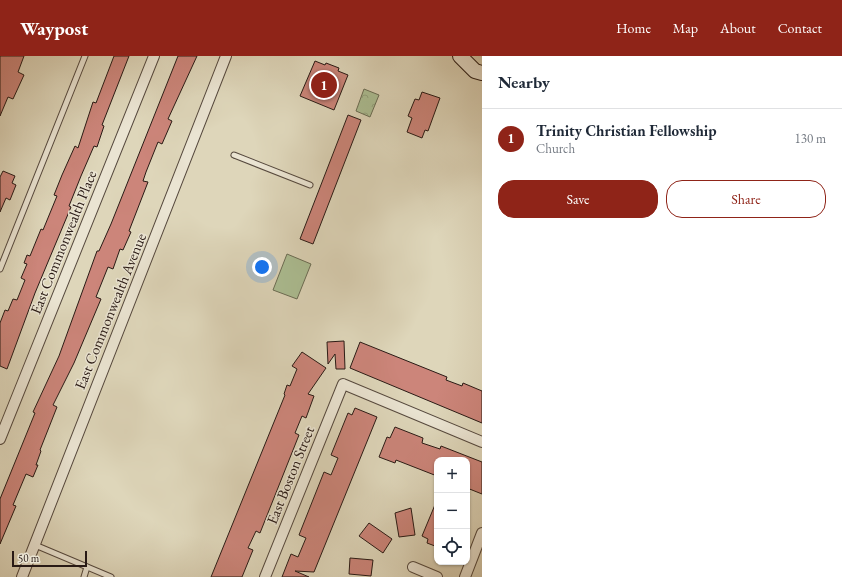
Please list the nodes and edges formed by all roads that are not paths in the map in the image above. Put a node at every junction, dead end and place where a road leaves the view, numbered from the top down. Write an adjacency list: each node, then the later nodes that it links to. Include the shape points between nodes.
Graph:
1 (85, 56): 8 (lane)
2 (154, 56): 9 (street, East Commonwealth Place)
3 (226, 56): 12 (street, East Commonwealth Avenue)
4 (466, 56): 5 (main road, via 475,70)
5 (482, 74)
6 (234, 155): 7 (lane)
7 (310, 185)
8 (0, 269)
9 (0, 439)
10 (482, 442): 18 (street, East Boston Street, via 342,384)
11 (482, 533): 20 (street)
12 (35, 545): 13 (lane); 15 (street, East Commonwealth Avenue)
13 (87, 567): 16 (lane); 17 (lane)
14 (413, 567): 19 (street)
15 (22, 577)
16 (84, 577)
17 (111, 577)
18 (265, 577)
19 (437, 577)
20 (464, 577)

